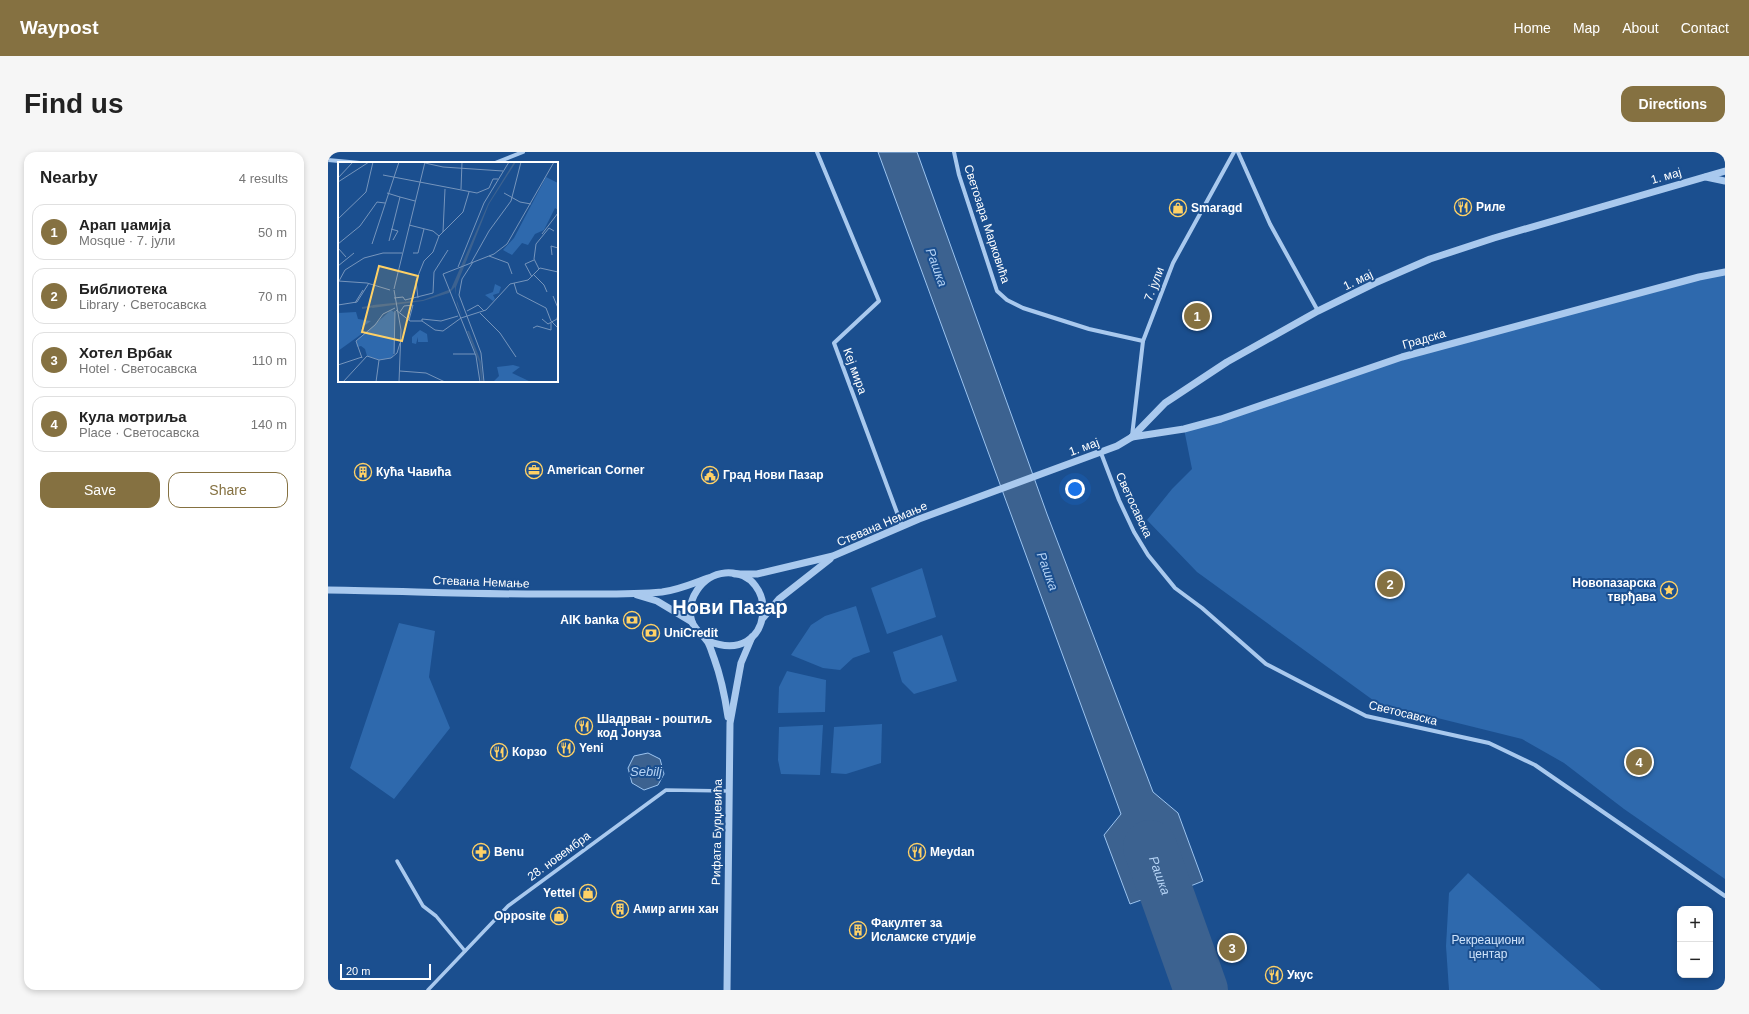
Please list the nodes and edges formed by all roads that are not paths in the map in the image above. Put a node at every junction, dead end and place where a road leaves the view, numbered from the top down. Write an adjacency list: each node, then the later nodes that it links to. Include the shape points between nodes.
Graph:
1 (523, 152): 8 (street)
2 (817, 152): 18 (street, Кеј мира, via 879,301 834,343)
3 (954, 152): 14 (street, Светозара Марковића, via 959,175 997,291 1007,300 1023,308 1089,329)
4 (1234, 152): 14 (street, 7. јули, via 1173,263)
5 (1238, 152): 13 (street, via 1270,224)
6 (328, 160): 7 (street)
7 (349, 162)
8 (498, 162)
9 (1725, 170): 10 (street, 1. мај)
10 (1704, 176): 11 (street); 13 (street, 1. мај, via 1430,259)
11 (1725, 181)
12 (1725, 272): 15 (street, Градска, via 1402,357 1268,404 1199,425)
13 (1318, 311): 15 (street, 1. мај, via 1227,362 1166,403)
14 (1144, 341): 15 (street, 7. јули)
15 (1132, 436): 16 (street, 1. мај)
16 (1101, 453): 17 (street, 1. мај); 31 (street, Светосавска, via 1122,507 1148,555 1175,588 1266,664 1366,716 1489,743 1535,765)
17 (1034, 478): 18 (street, Стевана Немање)
18 (902, 526): 19 (street, Стевана Немање)
19 (833, 556): 20 (street, Стевана Немање, via 757,574); 24 (street, via 779,599)
20 (735, 574): 21 (street, via 717,574); 24 (street, via 746,578 757,590 764,606)
21 (708, 578): 23 (street, Стевана Немање, via 662,592); 25 (street, via 699,586 693,597 690,609)
22 (328, 590): 23 (street, Стевана Немање, via 500,595)
23 (633, 593): 25 (street, via 657,601)
24 (763, 618): 26 (street)
25 (692, 622): 27 (street, via 698,633)
26 (752, 637): 27 (street, via 742,644 730,646 718,646); 28 (street, Рифата Бурџевића, via 741,663)
27 (708, 641): 28 (street, Рифата Бурџевића)
28 (730, 723): 29 (street, Рифата Бурџевића)
29 (728, 791): 32 (street, 28. новембра, via 666,790 508,906); 34 (street, Рифата Бурџевића)
30 (396, 861): 32 (street, via 423,906 436,916)
31 (1725, 896)
32 (465, 951): 33 (street, 28. новембра)
33 (428, 990)
34 (727, 990)

